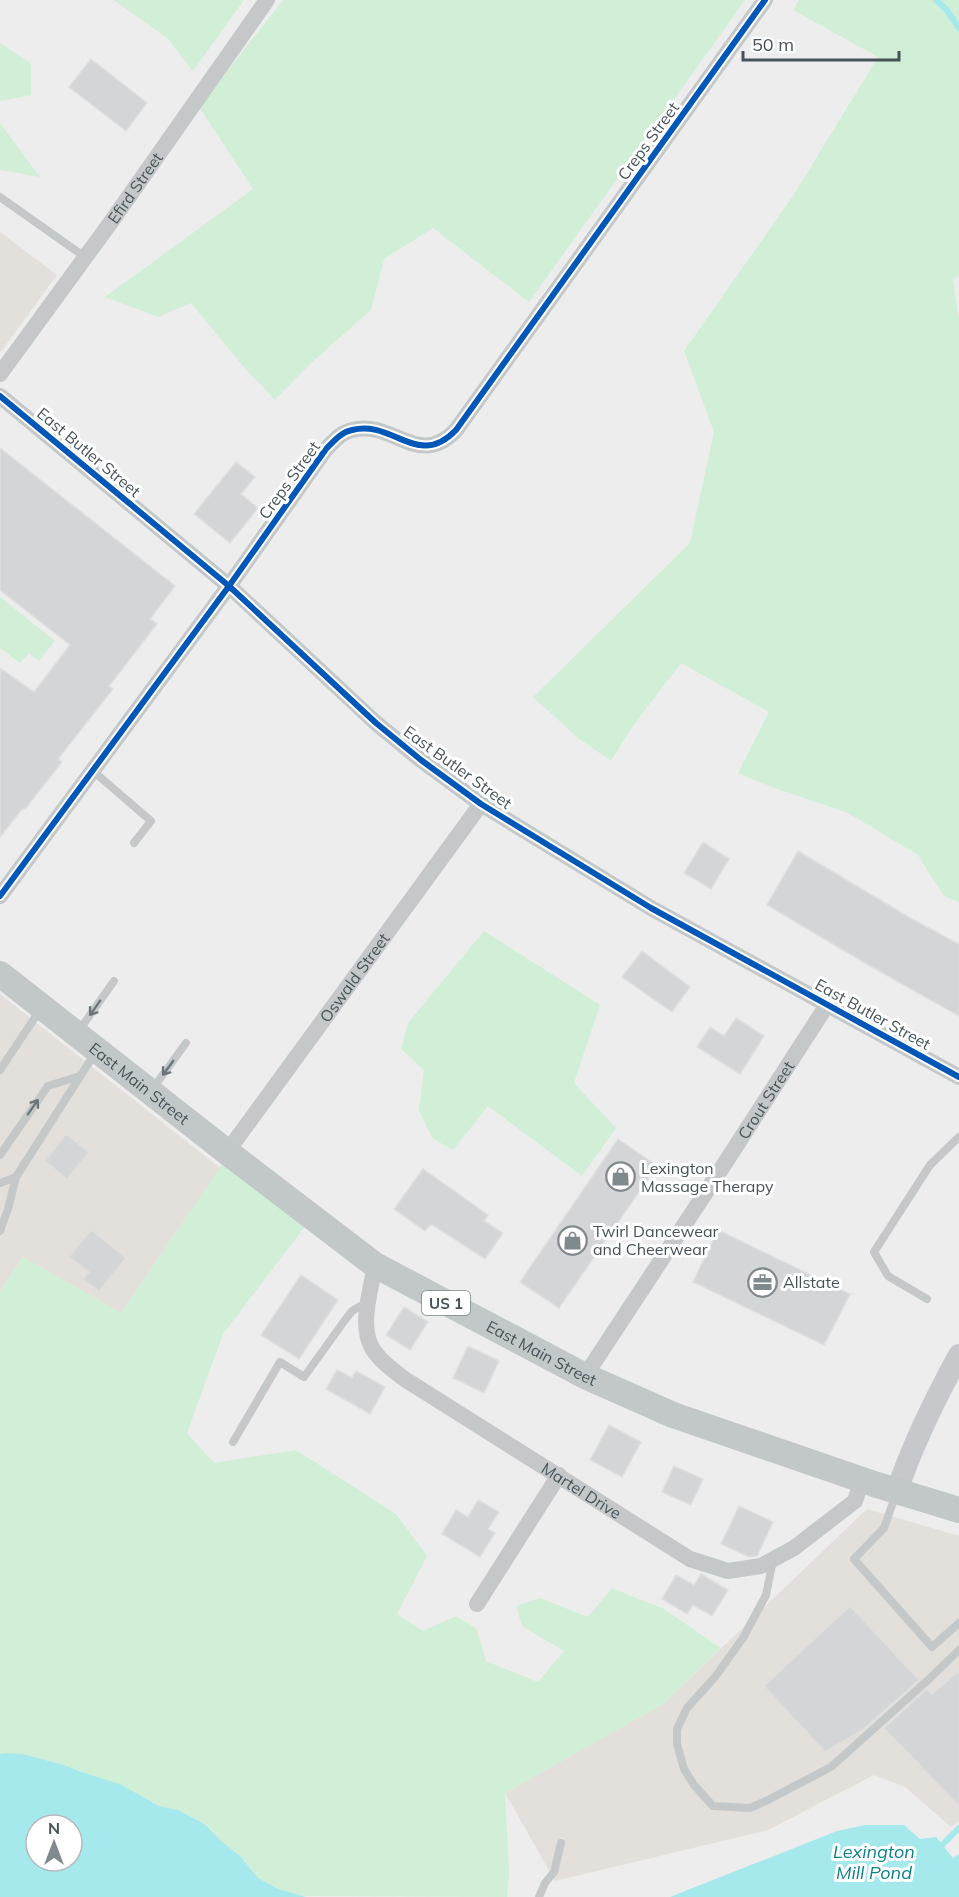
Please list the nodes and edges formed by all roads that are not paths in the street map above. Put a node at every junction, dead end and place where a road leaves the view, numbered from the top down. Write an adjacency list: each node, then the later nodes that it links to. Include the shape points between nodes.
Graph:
1 (267, 0): 4 (street, Efird Street)
2 (765, 0): 7 (street, Creps Street, via 448,439 436,446 423,447 367,428 350,430 337,438)
3 (0, 197): 4 (lane)
4 (84, 257): 5 (street, Efird Street)
5 (0, 374)
6 (0, 396): 7 (street, East Butler Street)
7 (230, 586): 8 (street, Creps Street); 9 (street, East Butler Street, via 376,723)
8 (93, 771): 10 (lane, via 151,821); 11 (street, Creps Street)
9 (481, 804): 14 (street, East Butler Street, via 651,908); 24 (street, Oswald Street)
10 (134, 843)
11 (0, 896)
12 (0, 975): 15 (main road, East Main Street / US 1)
13 (114, 981): 16 (lane, one-way to 16)
14 (827, 1005): 21 (street, East Butler Street); 33 (street, Crout Street)
15 (42, 1007): 16 (main road, East Main Street / US 1); 19 (lane)
16 (76, 1035): 18 (main road, East Main Street / US 1)
17 (186, 1043): 22 (lane, one-way to 22)
18 (96, 1051): 20 (lane); 22 (main road, East Main Street / US 1)
19 (0, 1070)
20 (80, 1076): 25 (lane, one-way to 20, via 48,1086); 26 (lane)
21 (959, 1077)
22 (150, 1093): 24 (main road, East Main Street / US 1)
23 (959, 1137): 30 (lane, via 930,1165 874,1252 888,1276)
24 (226, 1152): 29 (main road, East Main Street / US 1)
25 (0, 1155)
26 (16, 1177): 27 (lane); 28 (lane)
27 (0, 1183)
28 (0, 1231)
29 (375, 1265): 31 (street, Martel Drive); 33 (main road, East Main Street / US 1)
30 (927, 1299)
31 (369, 1300): 34 (lane, via 345,1320 304,1377 280,1362); 35 (street, Martel Drive, via 366,1325 372,1347 387,1366)
32 (959, 1355): 37 (street, via 913,1444)
33 (585, 1376): 36 (main road, East Main Street / US 1, via 673,1415)
34 (233, 1442)
35 (559, 1475): 39 (street, Martel Drive, via 690,1559 728,1571 761,1566); 40 (street)
36 (862, 1479): 37 (main road, East Main Street / US 1); 39 (street, Martel Drive, via 855,1501 794,1548)
37 (897, 1491): 38 (main road, East Main Street / US 1); 41 (lane, via 884,1528 854,1559 932,1647)
38 (959, 1510)
39 (773, 1559): 42 (lane, via 766,1596 743,1638 687,1708 677,1729 684,1769 713,1806 750,1808 831,1767)
40 (477, 1604)
41 (959, 1623)
42 (959, 1650)
43 (561, 1843): 44 (lane, via 554,1872)
44 (539, 1897)

